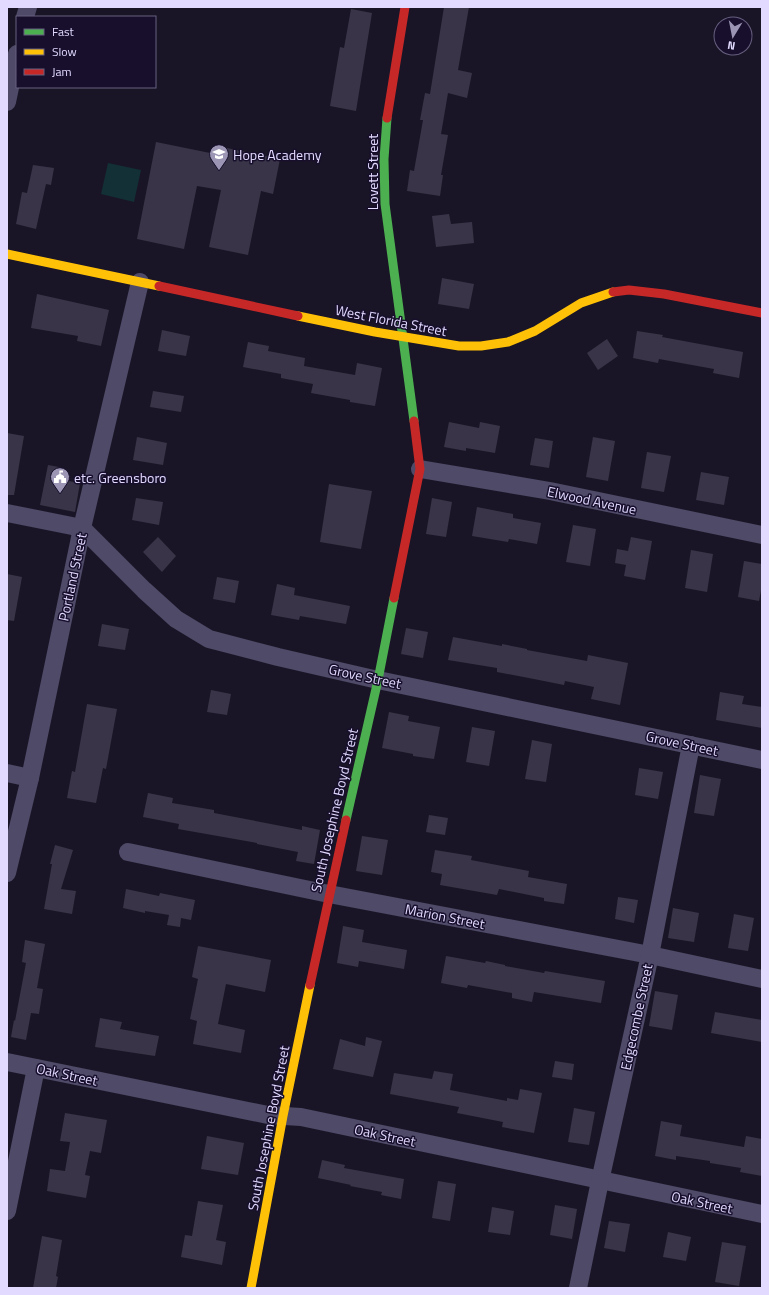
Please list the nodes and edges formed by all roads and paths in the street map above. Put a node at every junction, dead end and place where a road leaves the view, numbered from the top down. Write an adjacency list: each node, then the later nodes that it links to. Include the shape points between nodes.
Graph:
1 (405, 7): 7 (main road, Lovett Street, via 386,118 384,152 386,212)
2 (16, 59): 3 (street)
3 (7, 102)
4 (7, 254): 5 (main road, West Florida Street)
5 (140, 282): 7 (main road, West Florida Street); 10 (street, Portland Street)
6 (762, 313): 7 (main road, West Florida Street, via 664,294 629,290 612,292 581,303 535,331 508,342 459,346)
7 (402, 337): 8 (main road, South Josephine Boyd Street)
8 (420, 469): 11 (street, Elwood Avenue, via 550,491); 12 (main road, South Josephine Boyd Street)
9 (7, 513): 10 (street)
10 (82, 528): 12 (street, Grove Street, via 176,619 209,639); 16 (street, Portland Street)
11 (762, 535)
12 (378, 680): 13 (street, Grove Street); 19 (main road, South Josephine Boyd Street)
13 (692, 745): 14 (street, Grove Street); 20 (street, Edgecombe Street)
14 (762, 760)
15 (7, 773): 16 (street)
16 (30, 778): 18 (street, Portland Street)
17 (128, 852): 19 (street, Marion Street)
18 (7, 872)
19 (329, 894): 20 (street, Marion Street); 24 (main road, South Josephine Boyd Street)
20 (650, 955): 21 (street, Marion Street); 25 (street, Edgecombe Street)
21 (762, 979)
22 (7, 1062): 23 (street, Oak Street)
23 (36, 1068): 24 (street, Oak Street); 26 (street)
24 (283, 1116): 25 (street, Oak Street, via 301,1117); 28 (main road, South Josephine Boyd Street)
25 (600, 1181): 27 (street, Oak Street); 29 (street, Edgecombe Street)
26 (7, 1211)
27 (762, 1214)
28 (251, 1288)
29 (578, 1288)

